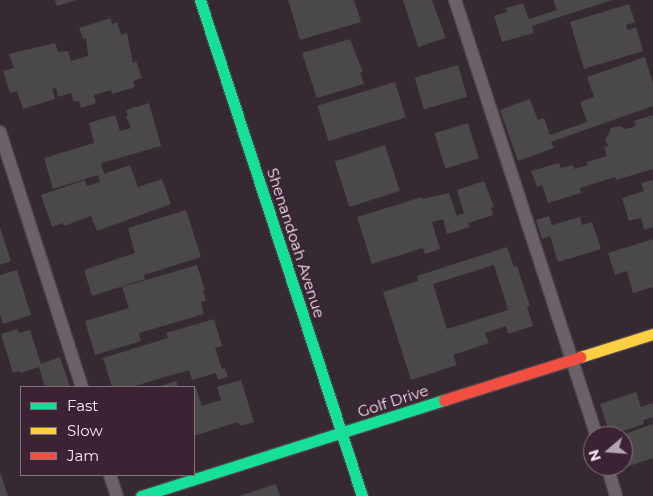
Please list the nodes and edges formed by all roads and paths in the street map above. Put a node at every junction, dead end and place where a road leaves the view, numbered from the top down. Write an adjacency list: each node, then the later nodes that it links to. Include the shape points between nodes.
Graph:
1 (200, 0): 8 (street, Shenandoah Avenue)
2 (455, 0): 5 (lane)
3 (0, 132): 6 (lane)
4 (653, 334): 5 (street, Golf Drive)
5 (572, 361): 7 (lane); 8 (street, Golf Drive)
6 (82, 386)
7 (594, 426)
8 (342, 433): 12 (street, Golf Drive); 13 (street, Shenandoah Avenue)
9 (110, 476): 11 (lane)
10 (609, 476): 14 (lane)
11 (117, 496)
12 (141, 496)
13 (362, 496)
14 (616, 496)

